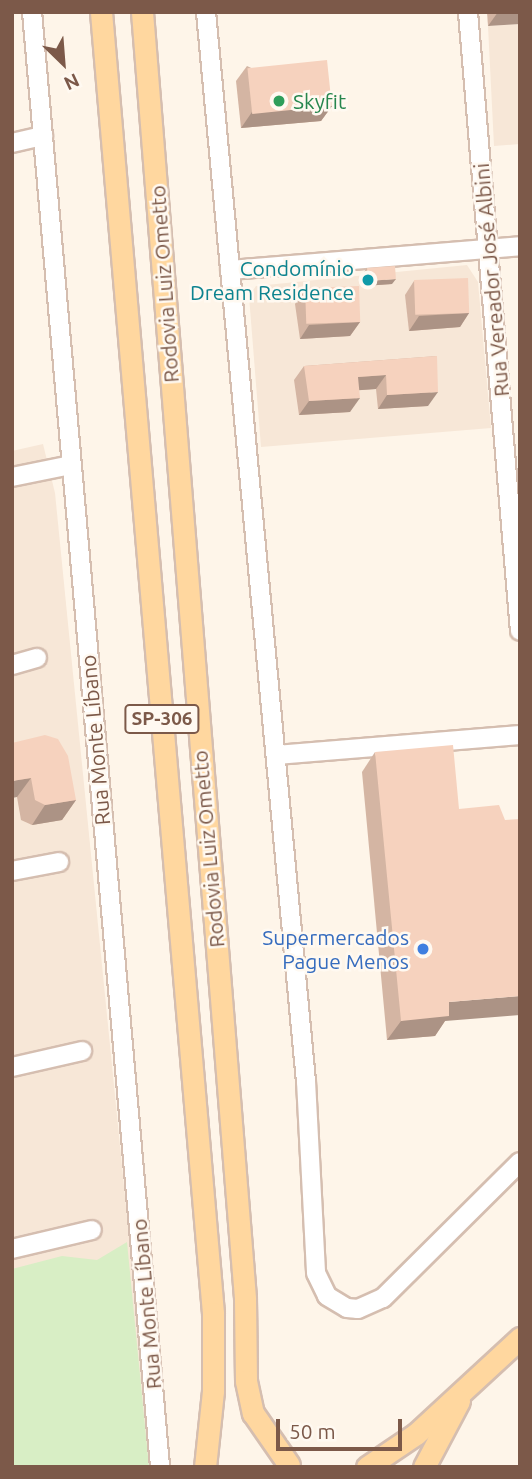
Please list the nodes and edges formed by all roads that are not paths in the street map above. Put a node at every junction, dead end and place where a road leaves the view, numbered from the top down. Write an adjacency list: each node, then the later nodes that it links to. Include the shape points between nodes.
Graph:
1 (32, 12): 6 (street, Rua Monte Líbano)
2 (101, 12): 29 (main road, Rodovia Luiz Ometto / SP-306, via 213,1313 213,1391)
3 (142, 12): 27 (main road, Rodovia Luiz Ometto / SP-306, via 244,1285 246,1381 253,1413)
4 (206, 12): 10 (street)
5 (468, 12): 9 (street, Rua Vereador José Albini)
6 (43, 136): 7 (street); 11 (street, Rua Monte Líbano)
7 (12, 143)
8 (520, 246): 9 (street)
9 (489, 249): 10 (street); 13 (street, Rua Vereador José Albini)
10 (230, 270): 17 (street)
11 (71, 465): 12 (street); 28 (street, Rua Monte Líbano)
12 (12, 477)
13 (520, 631)
14 (37, 659): 15 (street)
15 (12, 665)
16 (520, 735): 17 (street)
17 (276, 755): 22 (street, via 306,1081 316,1273 327,1296 347,1308 370,1306 395,1288)
18 (59, 862): 19 (street)
19 (12, 870)
20 (82, 1051): 21 (street)
21 (12, 1066)
22 (520, 1162)
23 (92, 1230): 24 (street)
24 (12, 1249)
25 (520, 1338): 26 (main road)
26 (467, 1388): 31 (main road, via 394,1451); 32 (main road)
27 (292, 1466): 30 (main road, SP-306)
28 (160, 1467)
29 (205, 1467)
30 (267, 1467)
31 (367, 1467)
32 (424, 1467)

